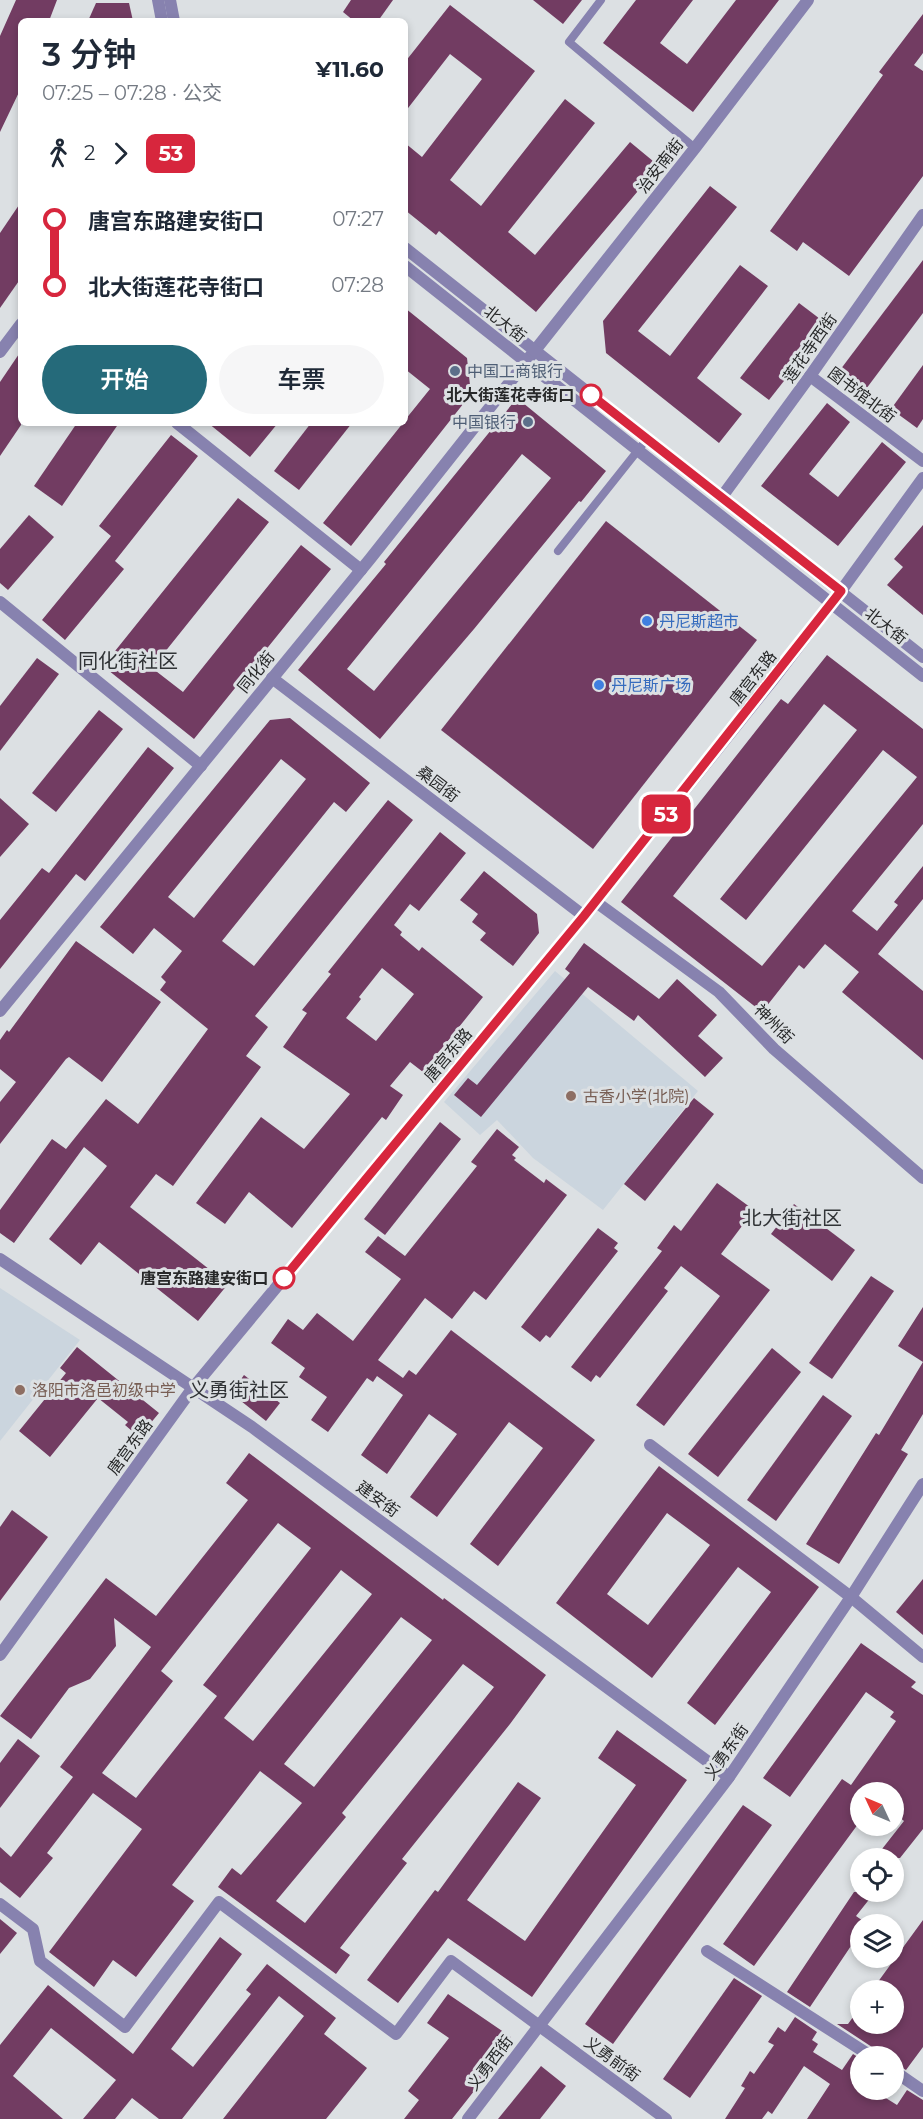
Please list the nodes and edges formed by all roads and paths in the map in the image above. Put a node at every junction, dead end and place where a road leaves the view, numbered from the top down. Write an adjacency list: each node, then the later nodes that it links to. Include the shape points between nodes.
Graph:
1 (158, 0): 5 (street)
2 (170, 0): 6 (street)
3 (601, 0): 7 (lane, via 569,42)
4 (808, 0): 7 (street, 治安南街)
5 (161, 18)
6 (173, 18)
7 (695, 148): 12 (street, 治安南街)
8 (923, 215): 15 (street, 莲花寺西街)
9 (408, 251): 12 (street, 北大街)
10 (408, 268): 14 (street, 北大街)
11 (18, 328): 13 (street)
12 (535, 351): 14 (street, 同化街); 17 (street, 北大街)
13 (0, 352)
14 (526, 362): 18 (street, 北大街); 23 (street, 同化街)
15 (810, 376): 19 (street, 图书馆北街); 21 (street, 莲花寺西街)
16 (181, 426): 23 (street)
17 (647, 439): 18 (lane); 21 (street, 北大街)
18 (638, 450): 22 (lane); 26 (street, 北大街)
19 (923, 461)
20 (923, 478): 24 (street, 唐宫东路)
21 (721, 498): 24 (street, 北大街)
22 (558, 551)
23 (361, 570): 29 (street, 同化街)
24 (841, 591): 26 (street, 唐宫东路); 27 (street, 北大街)
25 (0, 602): 30 (street)
26 (831, 603): 28 (street, 北大街); 31 (street, 唐宫东路)
27 (923, 657)
28 (923, 676)
29 (272, 678): 30 (street, 同化街); 32 (street, 桑园街)
30 (201, 766): 33 (street, 同化街)
31 (596, 902): 32 (street, 唐宫东路); 34 (street, 神州街, via 719,992 774,1049)
32 (584, 916): 36 (street, 唐宫东路)
33 (0, 1011)
34 (923, 1178)
35 (0, 1259): 36 (street, 建安街)
36 (192, 1389): 40 (street, 唐宫东路); 42 (street, 建安街, via 252,1427)
37 (650, 1445): 39 (street)
38 (923, 1484): 39 (street, 义勇东街)
39 (851, 1597): 41 (street); 42 (street, 义勇东街)
40 (0, 1655)
41 (923, 1657)
42 (729, 1777): 45 (street, 义勇东街)
43 (0, 1904): 45 (street, 义勇前街, via 33,1929 40,1961 125,2027 219,1902 396,2034 451,1961)
44 (707, 1951): 46 (street)
45 (538, 2026): 49 (street, 义勇西街); 50 (street, 义勇前街)
46 (855, 2046)
47 (904, 2078): 48 (street)
48 (923, 2091)
49 (468, 2119)
50 (666, 2119)

